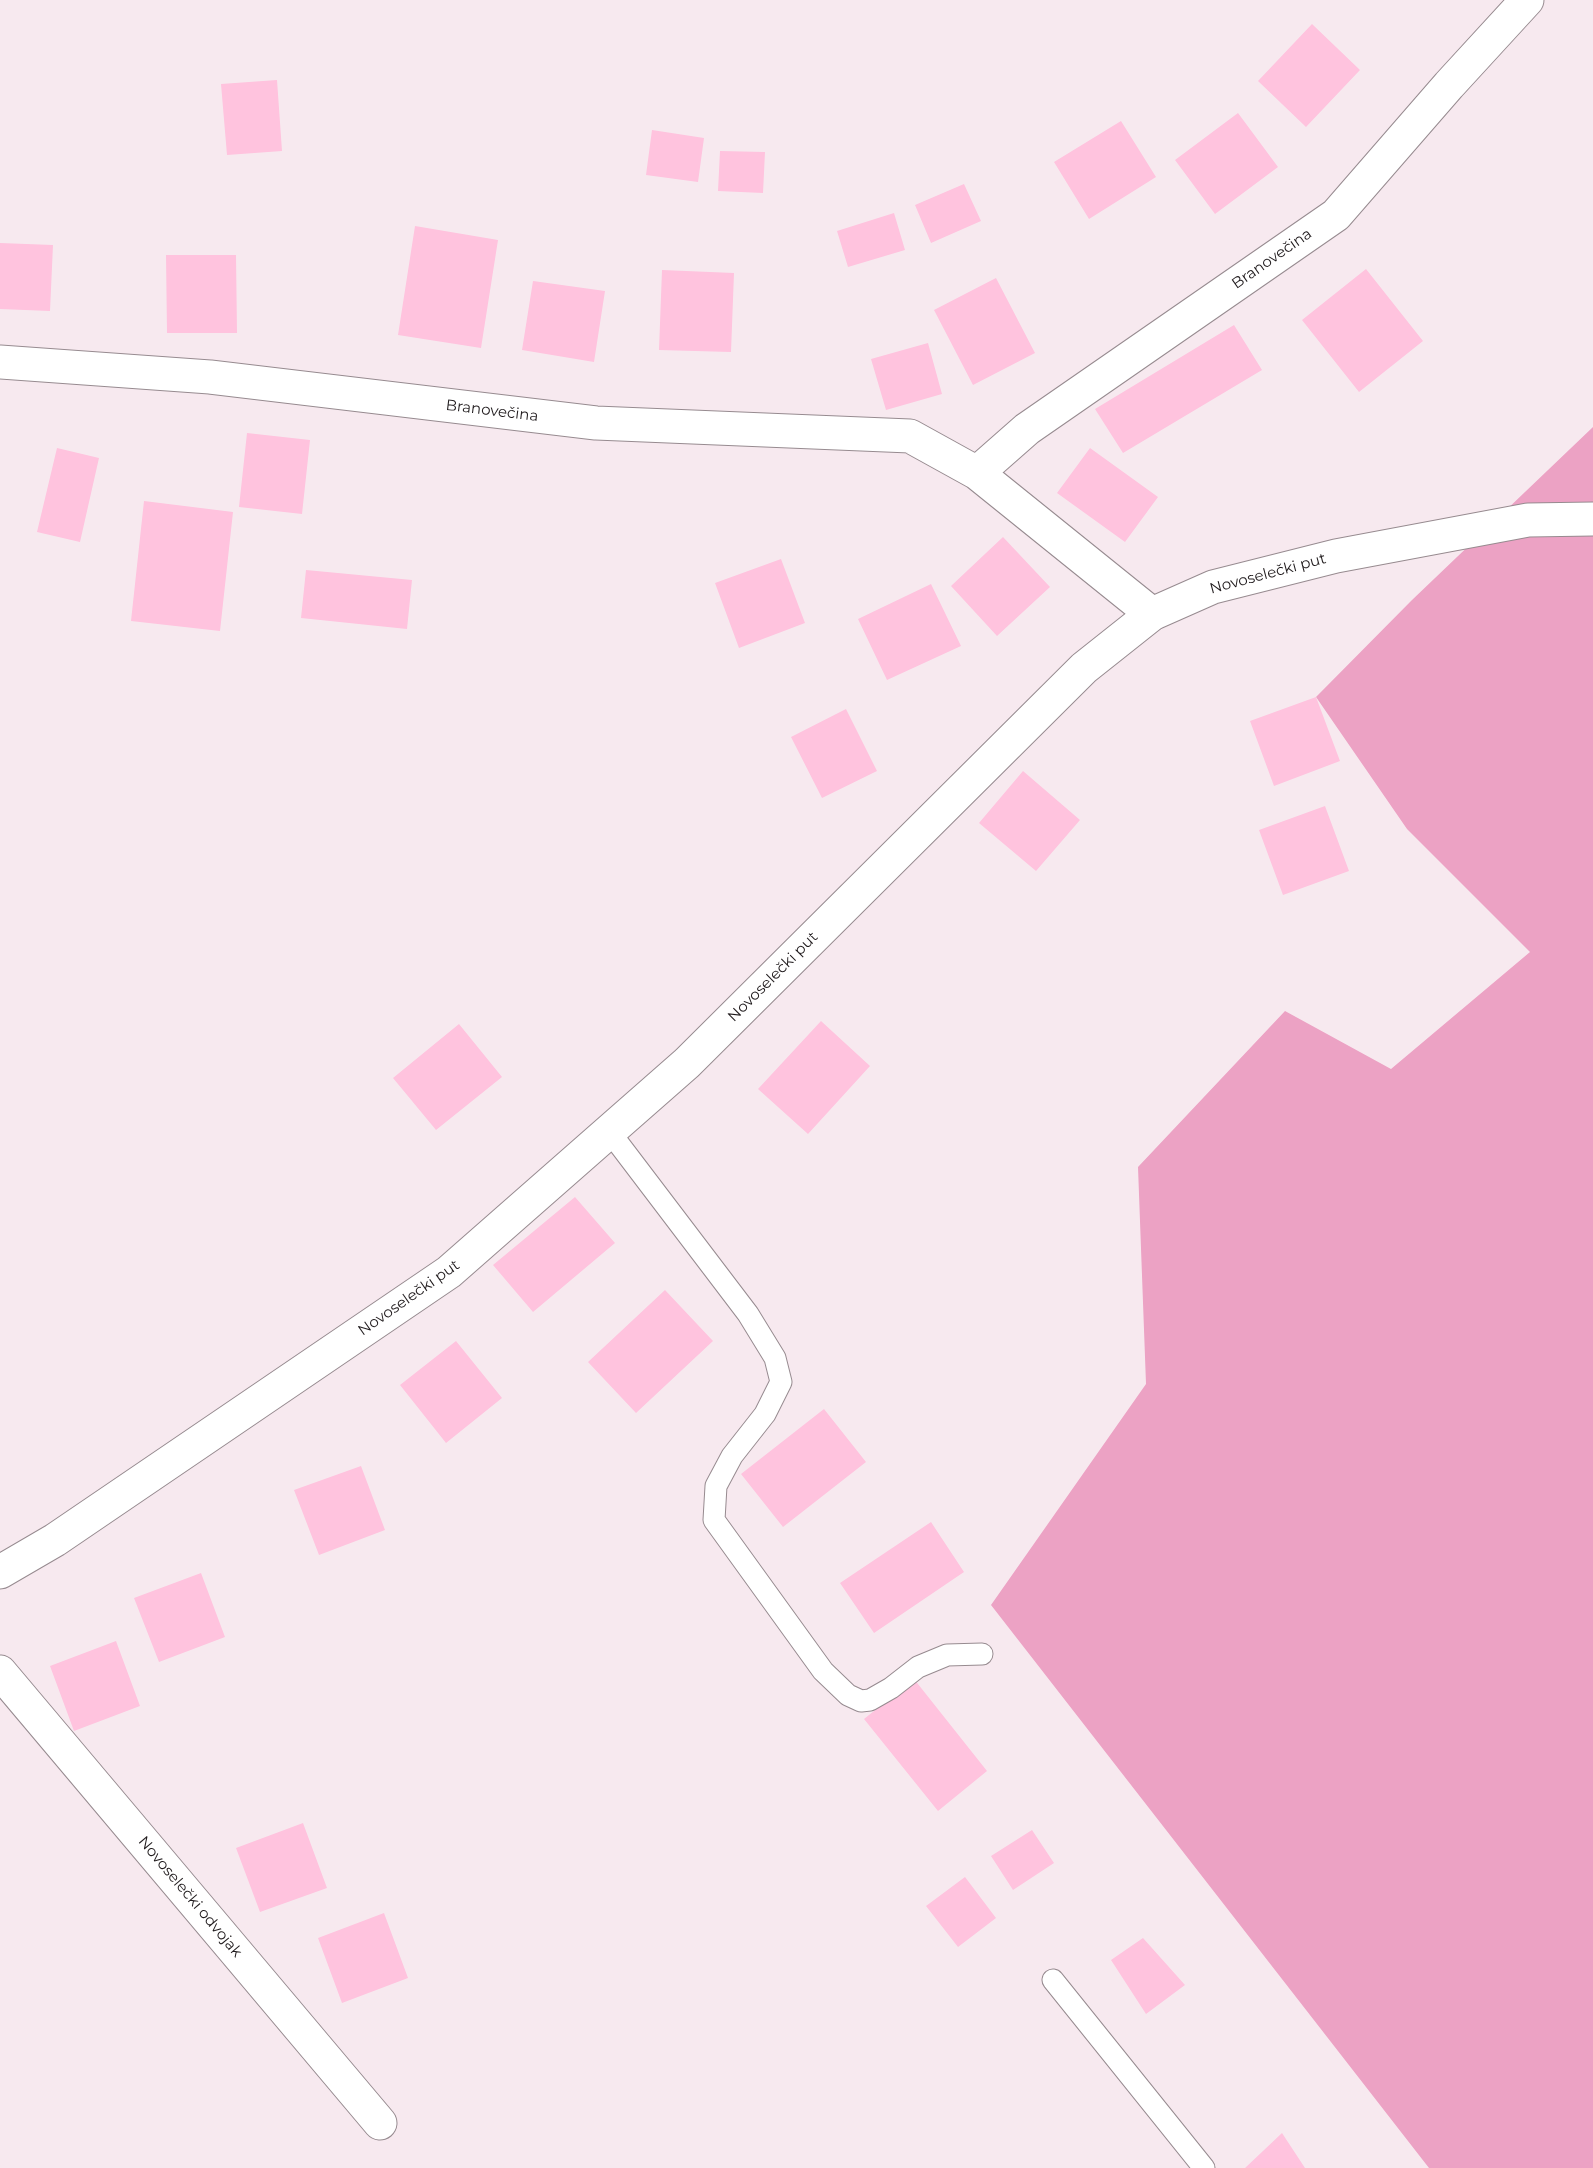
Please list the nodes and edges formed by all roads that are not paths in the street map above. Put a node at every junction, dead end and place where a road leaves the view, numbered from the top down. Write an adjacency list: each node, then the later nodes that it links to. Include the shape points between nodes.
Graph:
1 (1527, 0): 3 (street, Branovečina, via 1336,215 1027,429)
2 (0, 362): 3 (street, Branovečina, via 210,376 596,423 910,436)
3 (977, 473): 5 (street, Branovečina)
4 (1593, 519): 5 (street, Novoselečki put, via 1528,520 1336,556 1212,587)
5 (1152, 614): 6 (street, Novoselečki put, via 1084,668 687,1063)
6 (609, 1131): 7 (street, Novoselečki put, via 449,1272 65,1533); 8 (lane, via 748,1314 775,1358 781,1382 765,1414 732,1456 716,1486 714,1520 823,1671 848,1695 870,1700 918,1667 947,1655)
7 (0, 1572)
8 (982, 1654)
9 (0, 1672): 11 (street, Novoselečki odvojak)
10 (1053, 1980): 12 (lane)
11 (380, 2123)
12 (1204, 2168)

